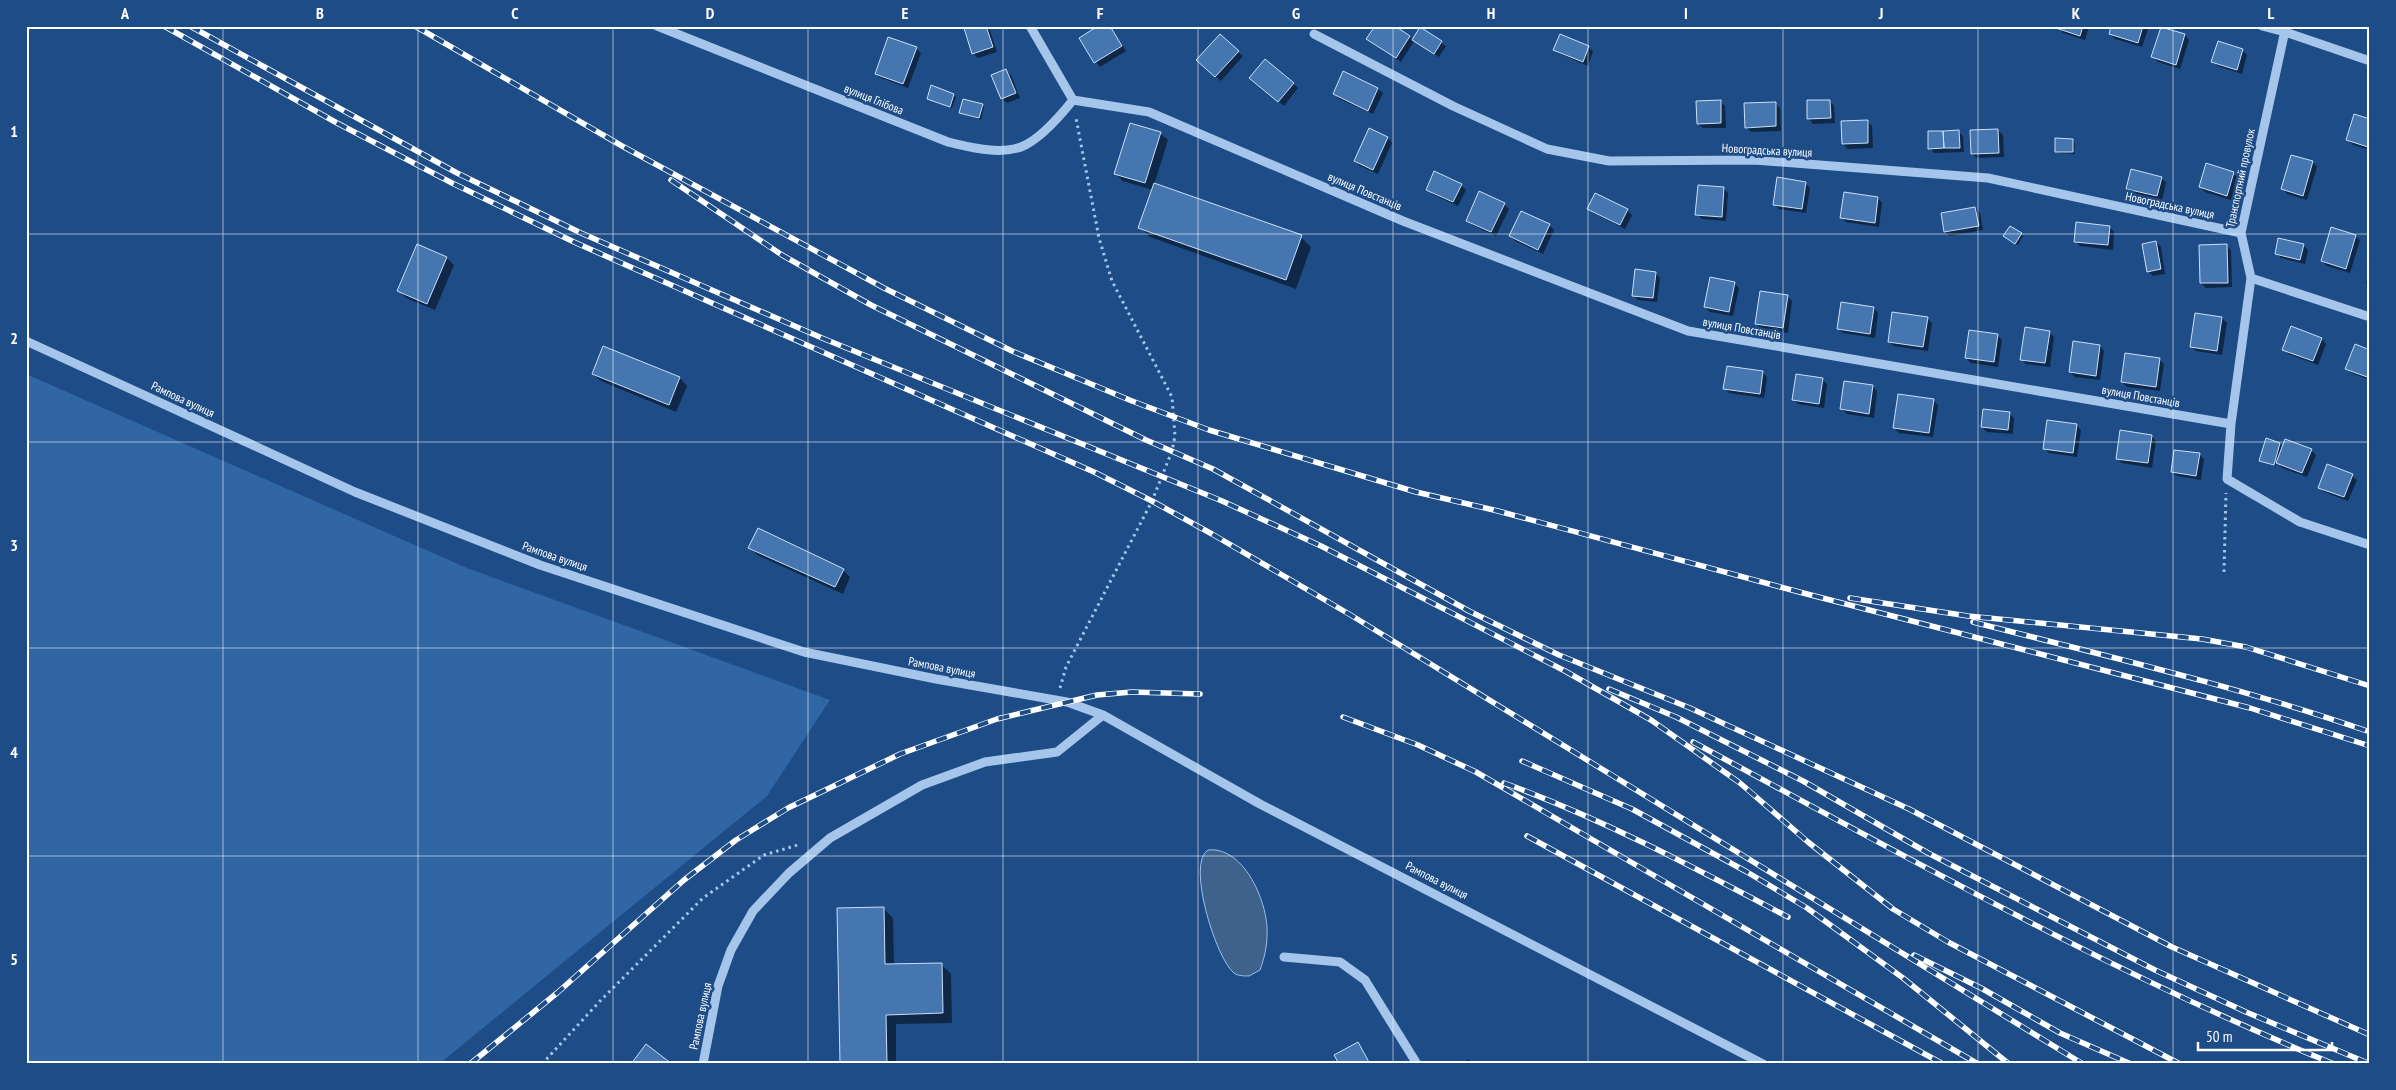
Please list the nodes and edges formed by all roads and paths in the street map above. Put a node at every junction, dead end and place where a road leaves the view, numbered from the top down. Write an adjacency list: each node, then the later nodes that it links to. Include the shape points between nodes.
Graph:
1 (657, 26): 7 (street, вулиця Глібова, via 948,142 985,150 1021,147 1053,124)
2 (1030, 26): 7 (street)
3 (2262, 26): 4 (street)
4 (2285, 29): 6 (street); 8 (street, Транспортний провулок)
5 (1314, 34): 8 (street, Новоградська вулиця, via 1454,106 1547,149 1609,161 1754,160 1988,178)
6 (2370, 61)
7 (1073, 100): 12 (street, вулиця Повстанців, via 1148,112 1403,221 1688,331); 16 (path, via 1098,238 1112,281 1172,397 1175,436 1172,452 1152,501 1064,673 1059,686)
8 (2241, 233): 9 (street, Транспортний провулок)
9 (2251, 278): 10 (street); 12 (street, Транспортний провулок)
10 (2370, 317)
11 (26, 341): 16 (street, Рампова вулиця, via 355,492 540,565 804,652 936,680)
12 (2231, 424): 13 (street)
13 (2227, 479): 14 (street, via 2300,522); 15 (path)
14 (2370, 545)
15 (2224, 572)
16 (1067, 702): 17 (street, Рампова вулиця)
17 (1102, 715): 21 (street, Рампова вулиця, via 1057,752 985,762 922,785 830,838 789,873 753,911 731,950 718,986); 23 (street, Рампова вулиця, via 1260,804)
18 (806, 843): 20 (path, via 764,855 703,898)
19 (1284, 957): 22 (street, via 1340,962 1365,980)
20 (542, 1064)
21 (703, 1064)
22 (1417, 1064)
23 (1763, 1064)

